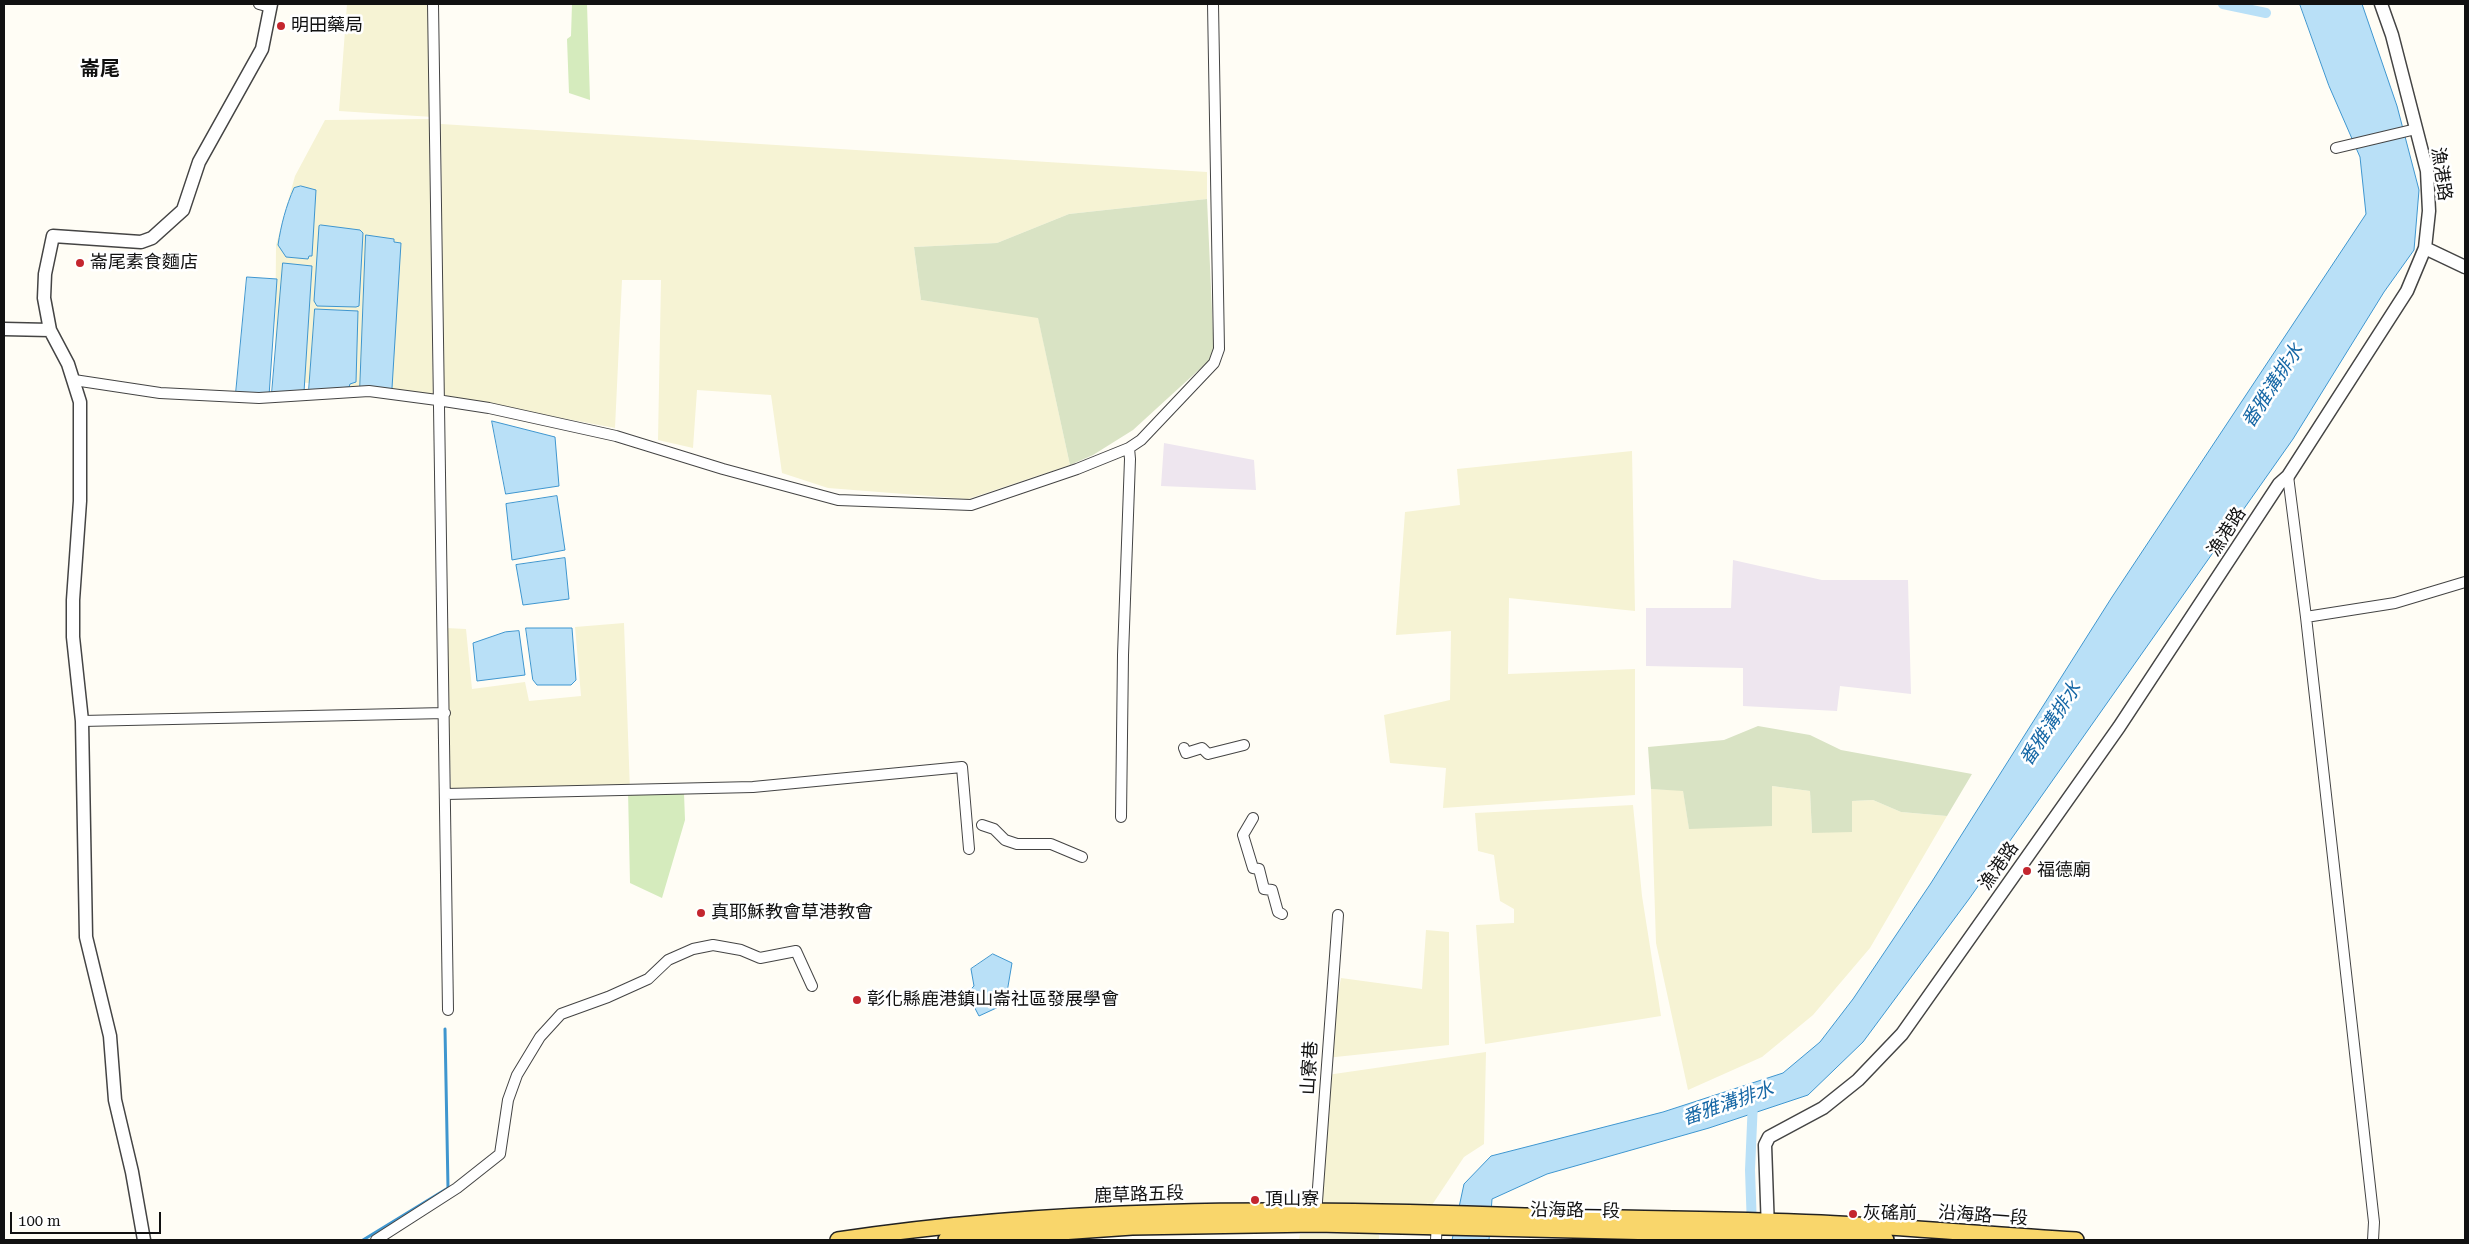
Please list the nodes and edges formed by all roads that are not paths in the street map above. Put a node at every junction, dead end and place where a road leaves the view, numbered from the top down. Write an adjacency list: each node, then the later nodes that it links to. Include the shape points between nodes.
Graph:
1 (433, 4): 12 (street)
2 (1213, 4): 13 (street, via 1220,349 1206,373 1141,440)
3 (2381, 4): 5 (street, 漁港路)
4 (267, 5): 10 (street, via 262,49 199,162 183,210 152,238 141,242 52,236 44,298)
5 (2416, 130): 6 (street); 7 (street, 漁港路, via 2427,171 2429,211)
6 (2336, 148)
7 (2425, 248): 8 (street); 14 (street, 漁港路, via 2407,291)
8 (2465, 267)
9 (4, 329): 10 (street)
10 (50, 330): 11 (street)
11 (74, 380): 12 (street, via 180,394 259,398 369,390); 18 (street, via 80,402 81,446 72,637)
12 (437, 400): 13 (street, via 616,436 838,500 971,505); 17 (street)
13 (1129, 448): 22 (street)
14 (2288, 476): 16 (street); 35 (street, 漁港路, via 2119,727 1902,1034 1858,1080 1823,1108 1769,1137 1765,1145)
15 (2465, 582): 16 (street, via 2395,603)
16 (2306, 617): 44 (street, via 2374,1222)
17 (445, 713): 18 (street); 21 (street)
18 (82, 721): 38 (street, via 86,937 110,1036 116,1100)
19 (1244, 745): 20 (street, via 1208,754 1202,748 1186,753)
20 (1184, 748)
21 (446, 794): 25 (street, via 753,787 962,767); 30 (street)
22 (1121, 817)
23 (1253, 818): 27 (street, via 1243,835 1253,868 1259,869 1264,889 1272,890 1278,912)
24 (982, 825): 26 (street, via 1017,844 1052,844)
25 (969, 848)
26 (1082, 857)
27 (1282, 914)
28 (1338, 915): 31 (street, 山寮巷)
29 (812, 986): 39 (street, via 796,951 760,958 741,950 712,945 693,948 668,960 648,979 562,1014 540,1036 517,1075 508,1100 500,1154 457,1188)
30 (448, 1010)
31 (1316, 1218): 32 (main road, 鹿草路五段); 40 (main road, 鹿草路五段, via 1169,1212 899,1231); 41 (main road, 鹿草路五段, via 1132,1226)
32 (1439, 1224): 33 (main road, 鹿草路五段)
33 (1496, 1225): 34 (main road, 沿海路一段); 36 (main road, 沿海路一段)
34 (1746, 1228): 35 (main road); 36 (main road, 沿海路一段)
35 (1768, 1228): 37 (main road, 沿海路一段, via 1820,1223); 42 (main road)
36 (1540, 1234)
37 (1976, 1237): 43 (main road, 沿海路一段)
38 (144, 1240)
39 (376, 1240)
40 (838, 1240)
41 (946, 1240)
42 (1886, 1240)
43 (2076, 1240)
44 (2373, 1240)

